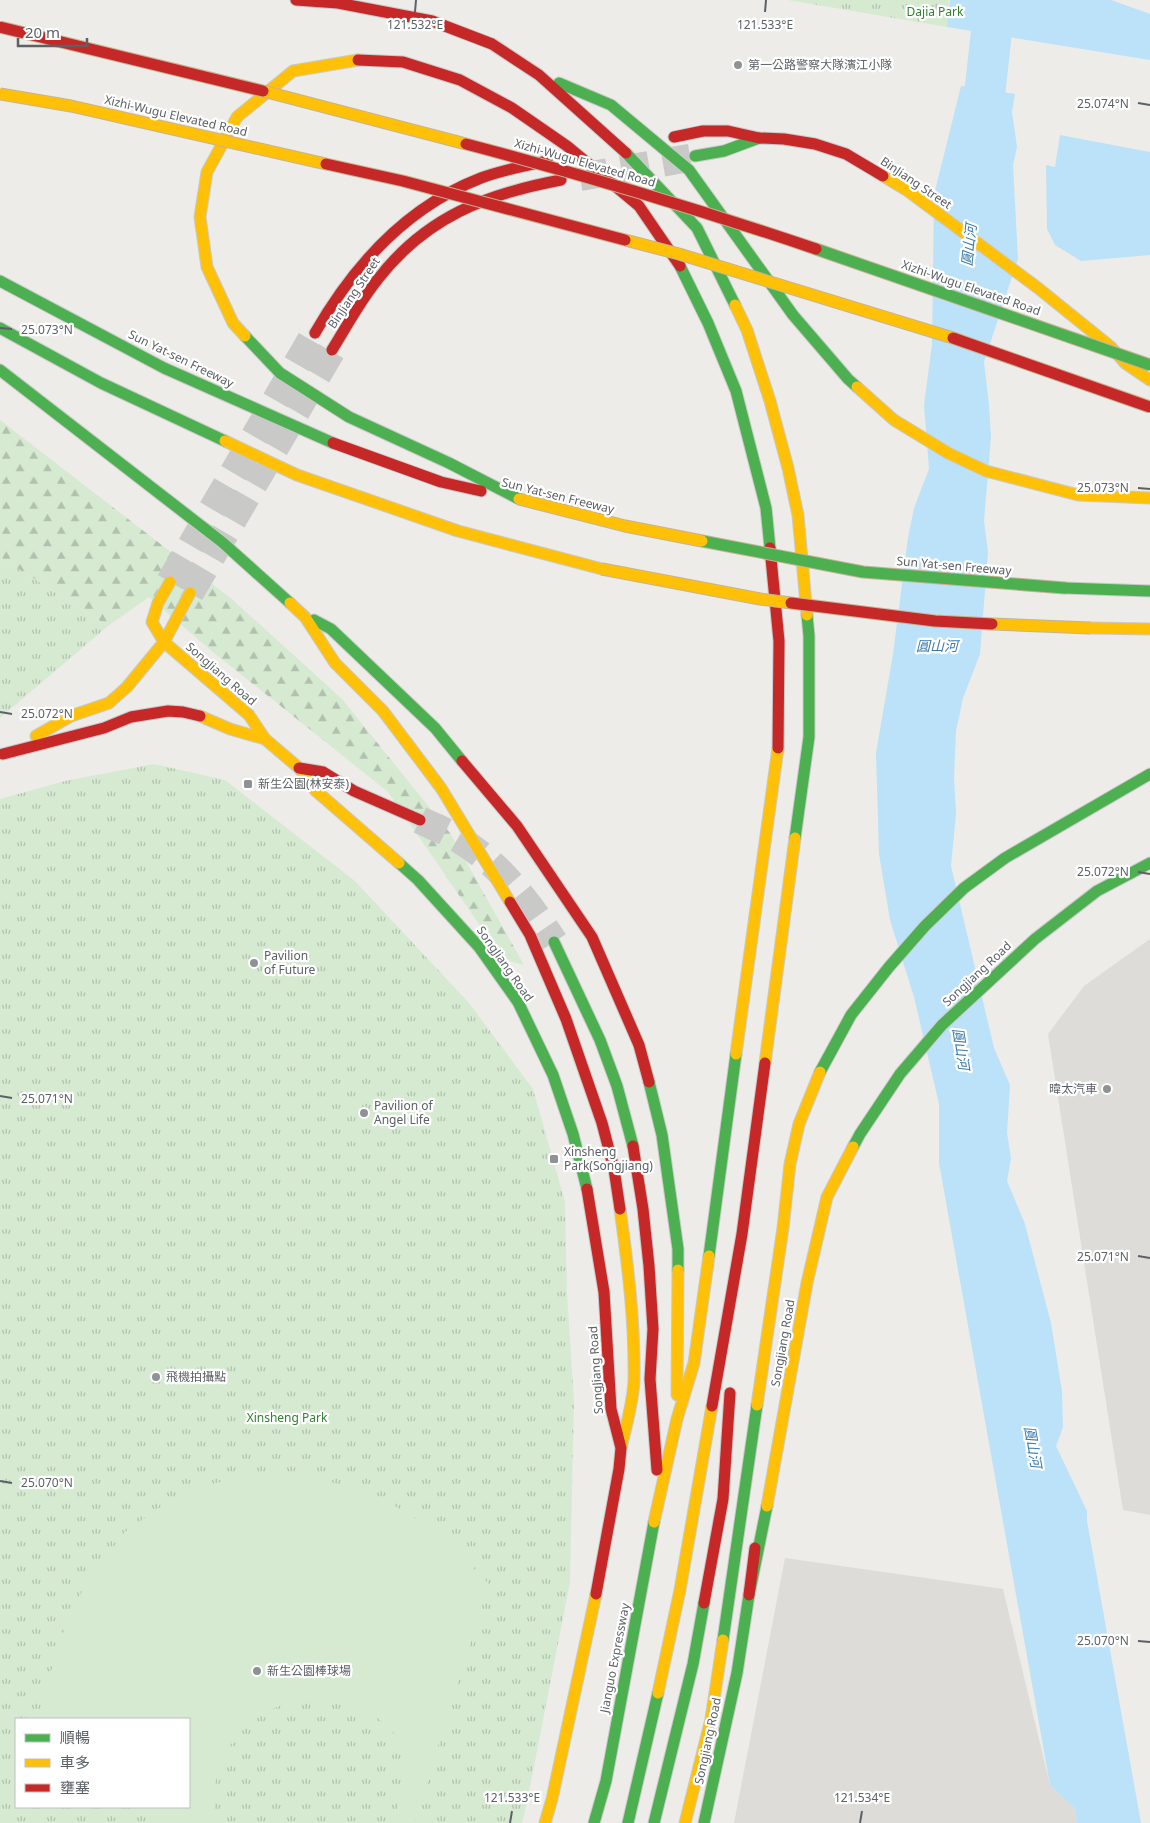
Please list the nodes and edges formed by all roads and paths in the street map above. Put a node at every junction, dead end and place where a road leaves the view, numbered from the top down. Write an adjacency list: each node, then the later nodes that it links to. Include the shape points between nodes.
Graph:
1 (296, 0): 3 (main road, via 338,3 432,21 492,44)
2 (0, 27): 15 (main road, Xizhi-Wugu Elevated Road, bridge, via 552,167 750,227)
3 (540, 75): 19 (main road, via 611,105 689,170 793,315 848,378 894,420 948,453 986,471 1078,495); 35 (main road, via 633,160 697,228 747,330 770,401 798,515 809,636 809,738)
4 (0, 94): 18 (main road, Xizhi-Wugu Elevated Road, bridge, via 70,106 403,181 670,252 952,338)
5 (674, 137): 6 (main road, BinJiang Street, via 704,131 728,131)
6 (758, 138): 7 (main road, BinJiang Street, via 724,151); 13 (main road, BinJiang Street, via 784,138 846,154 908,191)
7 (695, 156)
8 (549, 160): 12 (main road, BinJiang Street, via 482,178 446,194 415,214 368,256)
9 (561, 180): 14 (main road, BinJiang Street, via 514,189 445,218 410,244 376,281)
10 (0, 281): 20 (main road, Sun Yat-sen Freeway, via 164,368 324,440 441,482)
11 (0, 328): 25 (main road, bridge, via 100,383 297,475 458,530 602,569 760,599 935,621)
12 (314, 333)
13 (1111, 347): 15 (main road, BinJiang Street, via 1132,352); 17 (main road, BinJiang Street, via 1125,363)
14 (332, 350)
15 (1150, 363)
16 (0, 370): 24 (main road, via 222,542)
17 (1150, 380)
18 (1150, 407)
19 (1150, 498)
20 (519, 500): 22 (main road, Sun Yat-sen Freeway, bridge, via 625,526 864,572 1065,588); 39 (main road, via 448,463 348,418 280,373 233,323 207,267 200,217 207,172 237,117 293,71 353,60 403,62 460,80 512,108 566,146 639,206 678,263 708,323 736,391 766,508 779,640 779,739 694,1363)
21 (170, 582): 26 (main road, via 158,602 152,622)
22 (1150, 591)
23 (190, 594): 26 (main road)
24 (306, 617): 39 (main road, via 331,629 435,728 516,826 592,937 639,1045 662,1135 678,1250); 41 (main road, via 335,663 382,711 441,788 530,935 566,1019 602,1123 614,1169 630,1279 634,1382)
25 (1150, 628)
26 (164, 642): 27 (main road, SongJiang Road, via 248,715); 28 (main road, via 127,687 109,703 70,716)
27 (265, 739): 28 (main road, via 202,717 168,712 131,717 104,728); 29 (main road, SongJiang Road)
28 (1, 755)
29 (298, 768): 31 (main road, via 323,772 354,791); 41 (main road, SongJiang Road, via 315,790 418,880 479,947 518,1002 553,1075 573,1134 588,1195 604,1292 611,1409)
30 (1150, 774): 34 (main road, via 1005,858 964,888 925,926 851,1016 815,1082 799,1124 790,1164)
31 (420, 820)
32 (1150, 863): 43 (main road, Songjiang Road, via 1097,891 1035,940 942,1025 900,1074 860,1134 828,1197 807,1283)
33 (554, 942): 42 (main road, via 600,1040 633,1146 649,1266 653,1329 650,1379)
34 (784, 1228): 36 (main road); 48 (main road, via 711,1719)
35 (742, 1234): 37 (main road); 46 (main road, via 680,1590)
36 (777, 1351)
37 (734, 1352)
38 (731, 1381): 47 (main road, via 723,1499 694,1664)
39 (677, 1419): 42 (main road)
40 (769, 1428): 43 (main road)
41 (621, 1448): 44 (main road, via 596,1595)
42 (659, 1497): 45 (main road, Jianguo Expressway, via 606,1781)
43 (749, 1595): 49 (main road, Songjiang Road, via 737,1673)
44 (545, 1823)
45 (594, 1823)
46 (628, 1823)
47 (654, 1823)
48 (685, 1823)
49 (704, 1823)

